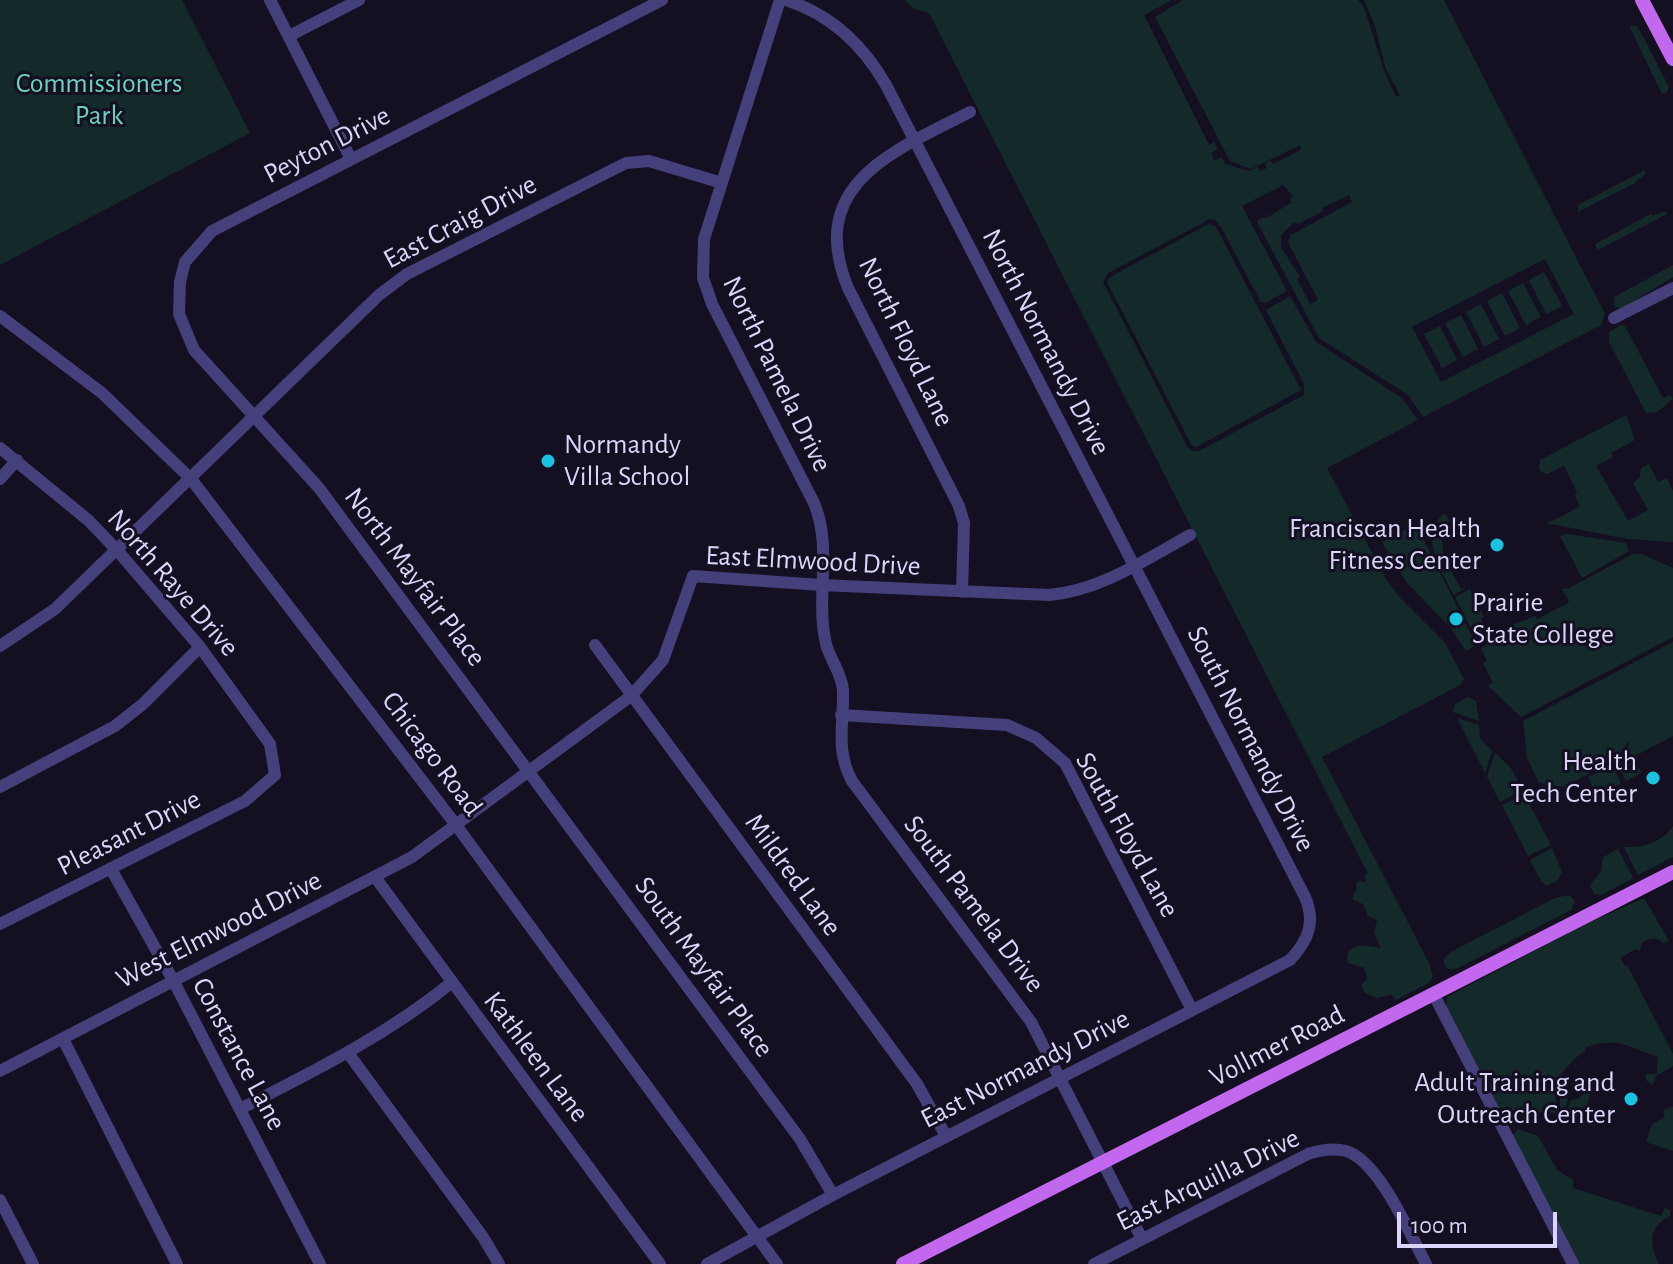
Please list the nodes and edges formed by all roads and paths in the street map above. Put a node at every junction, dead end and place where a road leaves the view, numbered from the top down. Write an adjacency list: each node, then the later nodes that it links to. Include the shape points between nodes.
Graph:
1 (270, 0): 6 (street)
2 (359, 0): 6 (street)
3 (662, 0): 10 (street, Peyton Drive)
4 (783, 0): 9 (street, North Normandy Drive, via 822,15 860,48); 11 (street, North Pamela Drive)
5 (1642, 0): 7 (main road)
6 (289, 36): 10 (street)
7 (1673, 59)
8 (970, 112): 9 (street)
9 (915, 140): 22 (street, North Normandy Drive); 24 (street, North Floyd Lane, via 874,164 856,184 839,219 837,251 848,288 959,506 964,523)
10 (351, 159): 15 (street, Peyton Drive, via 212,231 185,262 178,300 185,333 194,350)
11 (722, 183): 15 (street, East Craig Drive, via 649,161 602,173 397,280); 23 (street, North Pamela Drive, via 704,239 703,278 817,511 824,546)
12 (1673, 288): 14 (street)
13 (0, 316): 19 (street, Chicago Road, via 102,393)
14 (1614, 318)
15 (255, 416): 19 (street, East Craig Drive); 30 (street, North Mayfair Place, via 319,488)
16 (0, 448): 17 (street, North Raye Drive)
17 (17, 460): 18 (street); 21 (street, North Raye Drive)
18 (0, 479)
19 (191, 479): 21 (street, East Craig Drive); 33 (street, Chicago Road)
20 (1190, 535): 22 (street, East Elmwood Drive)
21 (117, 550): 26 (street, East Craig Drive, via 55,609); 27 (street, North Raye Drive)
22 (1134, 565): 24 (street, East Elmwood Drive, via 1068,593); 38 (street, South Normandy Drive, via 1305,897 1310,912)
23 (821, 585): 24 (street, East Elmwood Drive); 28 (street, East Elmwood Drive, via 693,576 663,660); 29 (street, South Pamela Drive, via 826,645 843,687)
24 (962, 592)
25 (595, 645): 28 (street, Mildred Lane)
26 (0, 646)
27 (200, 647): 31 (street, North Raye Drive, via 270,744); 32 (street, via 115,726)
28 (631, 696): 30 (street, East Elmwood Drive); 48 (street, Mildred Lane, via 917,1084)
29 (841, 715): 42 (street, South Floyd Lane, via 990,722 1036,738 1065,763); 46 (street, South Pamela Drive, via 842,755 852,781 1031,1022)
30 (529, 772): 33 (street, East Elmwood Drive); 50 (street, South Mayfair Place, via 800,1139)
31 (275, 775): 34 (street, Pleasant Drive, via 245,801)
32 (0, 787)
33 (456, 825): 36 (street, West Elmwood Drive); 52 (street, Chicago Road)
34 (111, 869): 37 (street, Pleasant Drive); 39 (street, Constance Lane)
35 (1673, 872): 41 (main road, Vollmer Road)
36 (375, 877): 39 (street, West Elmwood Drive); 40 (street, Kathleen Lane)
37 (0, 924)
38 (1307, 938): 42 (street, East Normandy Drive, via 1290,960)
39 (173, 980): 43 (street, West Elmwood Drive); 47 (street, Constance Lane)
40 (451, 983): 44 (street); 58 (street, Kathleen Lane)
41 (1434, 995): 49 (main road, Vollmer Road); 64 (street)
42 (1192, 1010): 46 (street, East Normandy Drive)
43 (63, 1039): 45 (street, West Elmwood Drive); 55 (street)
44 (348, 1053): 47 (street); 57 (street)
45 (0, 1071)
46 (1059, 1079): 48 (street, East Normandy Drive); 49 (street, South Pamela Drive)
47 (240, 1109): 56 (street, Constance Lane)
48 (946, 1136): 50 (street, East Normandy Drive)
49 (1102, 1164): 53 (street, South Pamela Drive); 61 (main road, Vollmer Road)
50 (833, 1195): 52 (street, East Normandy Drive)
51 (0, 1200): 54 (street)
52 (757, 1235): 59 (street, East Normandy Drive); 60 (street, Chicago Road)
53 (1142, 1239): 62 (street, East Arquilla Drive); 63 (street, East Arquilla Drive, via 1308,1154 1330,1149 1362,1159 1381,1182)
54 (33, 1264)
55 (177, 1264)
56 (320, 1264)
57 (499, 1264)
58 (660, 1264)
59 (707, 1264)
60 (777, 1264)
61 (903, 1264)
62 (1094, 1264)
63 (1426, 1264)
64 (1573, 1264)

